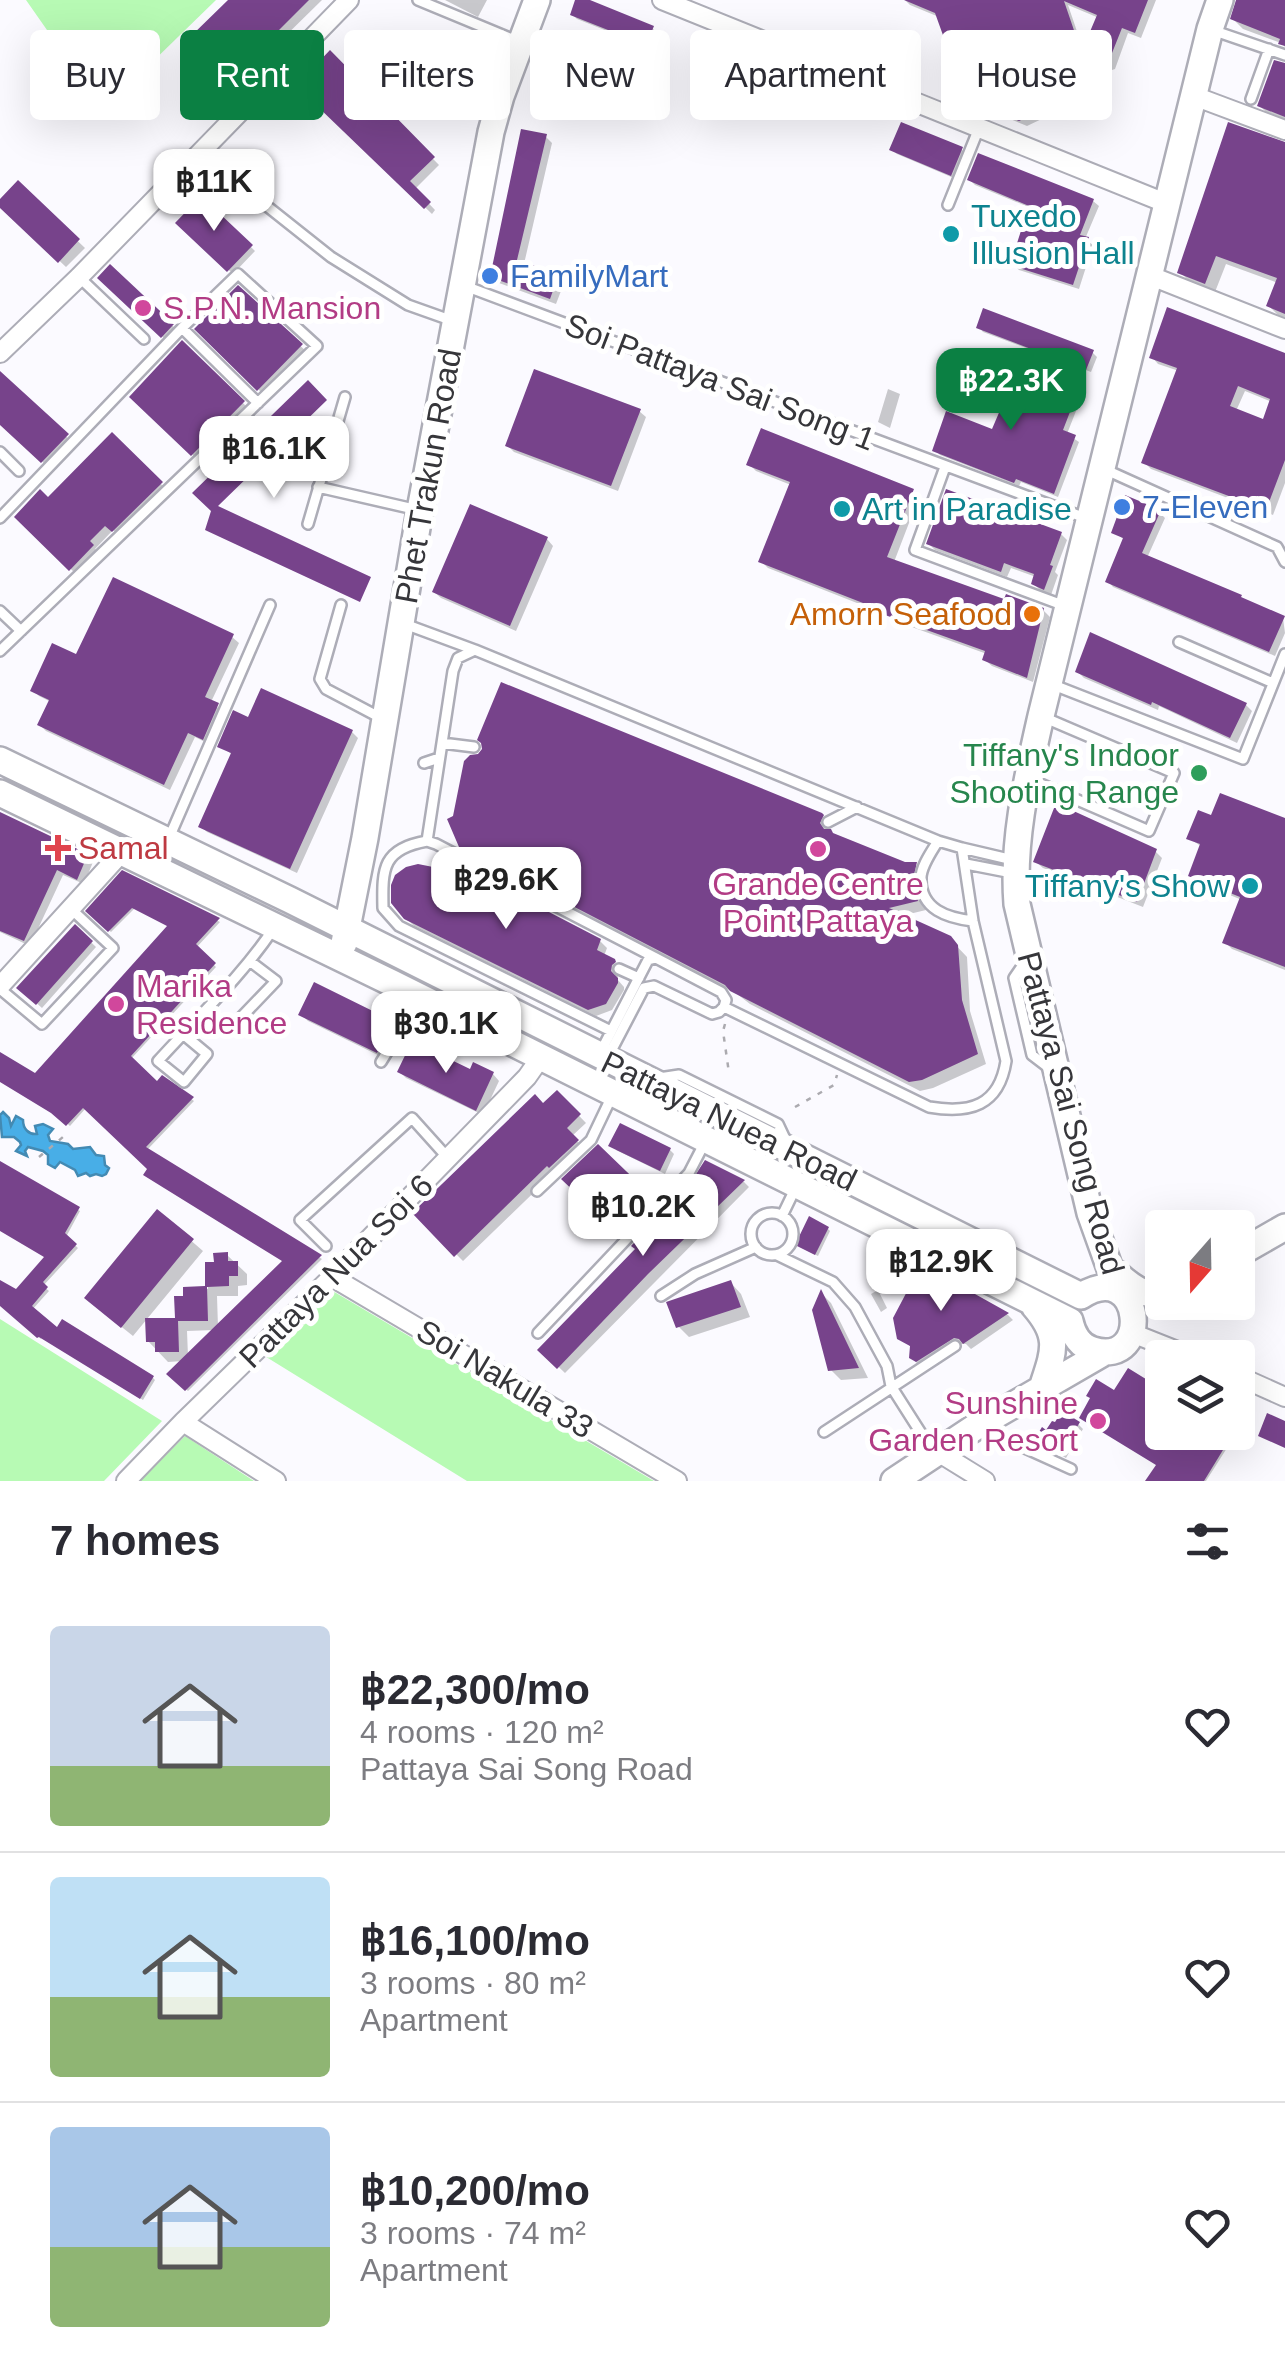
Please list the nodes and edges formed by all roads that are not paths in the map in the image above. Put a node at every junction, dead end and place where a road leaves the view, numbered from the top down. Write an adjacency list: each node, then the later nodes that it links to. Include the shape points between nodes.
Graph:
1 (349, 0): 14 (street)
2 (418, 0): 7 (lane)
3 (537, 0): 7 (main road, Phet Trakun Road)
4 (662, 0): 12 (street)
5 (1220, 0): 6 (main road, Pattaya Sai Song Road)
6 (1210, 30): 8 (lane); 10 (main road, Pattaya Sai Song Road)
7 (520, 43): 19 (main road, Phet Trakun Road, via 491,132)
8 (1269, 49): 9 (lane); 11 (lane)
9 (1285, 55)
10 (1194, 96): 13 (street); 15 (main road, Pattaya Sai Song Road)
11 (1251, 99)
12 (978, 128): 15 (street); 16 (lane)
13 (1285, 130)
14 (204, 148): 18 (street); 20 (lane, via 331,258 408,304)
15 (1168, 204): 17 (main road, Pattaya Sai Song Road)
16 (948, 205)
17 (1150, 276): 22 (street); 29 (main road, Pattaya Sai Song Road)
18 (79, 277): 23 (lane); 24 (street)
19 (463, 286): 20 (main road, Phet Trakun Road); 28 (lane, Soi Pattaya Sai Song 1)
20 (456, 322): 32 (main road, Phet Trakun Road)
21 (182, 328): 26 (lane); 26 (lane, via 238,274 317,346); 33 (lane)
22 (1285, 329)
23 (144, 340)
24 (0, 352)
25 (345, 397): 31 (lane)
26 (258, 403): 42 (lane)
27 (0, 452): 30 (lane)
28 (946, 467): 34 (lane, Soi Pattaya Sai Song 1); 39 (lane, via 915,550)
29 (1102, 468): 34 (main road, Pattaya Sai Song Road); 36 (lane, via 1277,547)
30 (20, 472)
31 (318, 487): 32 (lane); 35 (lane)
32 (420, 510): 41 (main road, Phet Trakun Road)
33 (0, 518)
34 (1090, 520): 39 (main road, Pattaya Sai Song Road)
35 (308, 524)
36 (1285, 562)
37 (270, 605): 61 (lane)
38 (340, 605): 50 (lane, via 320,679 326,689)
39 (1068, 607): 47 (main road, Pattaya Sai Song Road)
40 (0, 611): 42 (lane)
41 (402, 623): 44 (lane); 50 (main road, Phet Trakun Road)
42 (21, 631): 45 (lane)
43 (1178, 642): 48 (lane)
44 (475, 650): 51 (lane, via 458,658 453,671); 58 (lane)
45 (0, 651)
46 (1285, 654): 48 (lane)
47 (1048, 682): 48 (lane, via 1242,759); 49 (main road, Pattaya Sai Song Road)
48 (1273, 683)
49 (1041, 716): 56 (main road, Pattaya Sai Song Road); 56 (lane, via 1174,773 1149,830)
50 (384, 720): 60 (main road, Phet Trakun Road)
51 (442, 743): 52 (lane); 53 (lane)
52 (474, 747)
53 (439, 758): 55 (lane); 63 (lane)
54 (0, 760): 61 (main road, Pattaya Nuea Road)
55 (424, 763)
56 (1027, 778): 67 (main road, Pattaya Sai Song Road)
57 (0, 793): 65 (main road, Pattaya Nuea Road)
58 (857, 807): 59 (lane); 62 (lane)
59 (828, 822)
60 (364, 838): 71 (main road, Phet Trakun Road); 72 (main road, via 362,909)
61 (168, 840): 71 (main road, Pattaya Nuea Road)
62 (938, 840): 64 (lane); 69 (lane, via 921,878 929,904)
63 (427, 841): 74 (lane); 82 (lane, via 404,845 389,858 383,908 400,926)
64 (962, 848): 66 (lane); 67 (lane)
65 (123, 851): 68 (street); 70 (main road, Pattaya Nuea Road)
66 (966, 864): 67 (lane); 69 (lane)
67 (1016, 868): 98 (main road, Pattaya Sai Song Road, via 1029,956 1090,1213)
68 (70, 908): 78 (street); 78 (lane, via 113,948 42,1024)
69 (973, 921): 80 (lane, via 1006,1061 998,1088 981,1104 929,1108)
70 (276, 926): 73 (main road, Pattaya Nuea Road); 75 (lane)
71 (346, 930): 72 (main road, Pattaya Nuea Road); 73 (main road, Phet Trakun Road)
72 (392, 953): 85 (main road, Pattaya Nuea Road)
73 (341, 958): 79 (main road, Pattaya Nuea Road)
74 (656, 958): 77 (lane); 80 (lane, via 721,992)
75 (251, 962): 81 (lane, via 276,981); 83 (lane)
76 (619, 969): 77 (lane)
77 (639, 978): 82 (lane)
78 (0, 987)
79 (420, 998): 84 (main road, Pattaya Nuea Road); 86 (lane)
80 (727, 1010): 85 (lane, via 712,1014 649,985)
81 (228, 1032)
82 (612, 1032): 85 (lane)
83 (183, 1034): 83 (lane, via 158,1061 184,1082 207,1054)
84 (540, 1057): 87 (main road, Pattaya Nuea Road); 89 (street, Pattaya Nua Soi 6)
85 (603, 1058): 100 (main road, Pattaya Nuea Road, via 1081,1296 1098,1288)
86 (381, 1062)
87 (613, 1093): 88 (main road, Pattaya Nuea Road); 91 (lane, via 592,1140)
88 (706, 1140): 90 (main road, Pattaya Nuea Road); 106 (lane, via 689,1174)
89 (448, 1158): 95 (lane, via 412,1118 300,1220); 99 (street, Pattaya Nua Soi 6)
90 (797, 1185): 92 (lane); 103 (main road, Pattaya Nuea Road)
91 (537, 1191)
92 (782, 1216): 96 (lane, via 766,1214 755,1222); 97 (lane, via 794,1237)
93 (1285, 1227): 94 (main road)
94 (1255, 1244)
95 (326, 1246)
96 (756, 1248): 97 (lane); 102 (lane)
97 (776, 1255): 111 (lane, via 833,1282 856,1306)
98 (1109, 1266): 100 (main road, Pattaya Sai Song Road); 101 (main road)
99 (332, 1277): 114 (street, Pattaya Nua Soi 6); 121 (street, Soi Nakula 33)
100 (1118, 1291): 105 (main road, Pattaya Sai Song Road, via 1128,1300)
101 (1145, 1293)
102 (662, 1296)
103 (1029, 1300): 109 (main road, Pattaya Nuea Road, via 1070,1321 1076,1339 1089,1349); 112 (main road, via 1052,1334)
104 (1145, 1313): 105 (main road)
105 (1134, 1324): 107 (street); 109 (main road, via 1127,1341)
106 (538, 1333)
107 (1163, 1340)
108 (955, 1346): 111 (lane)
109 (1105, 1352): 112 (main road)
110 (1255, 1384): 113 (street)
111 (892, 1386): 116 (lane); 117 (lane)
112 (1042, 1388): 115 (main road)
113 (1285, 1397)
114 (183, 1422): 119 (street, Pattaya Nua Soi 6); 120 (street)
115 (977, 1426): 117 (main road); 118 (lane)
116 (824, 1432)
117 (936, 1453): 122 (main road); 123 (street)
118 (1071, 1469)
119 (126, 1481)
120 (276, 1481)
121 (677, 1481)
122 (894, 1481)
123 (984, 1481)

